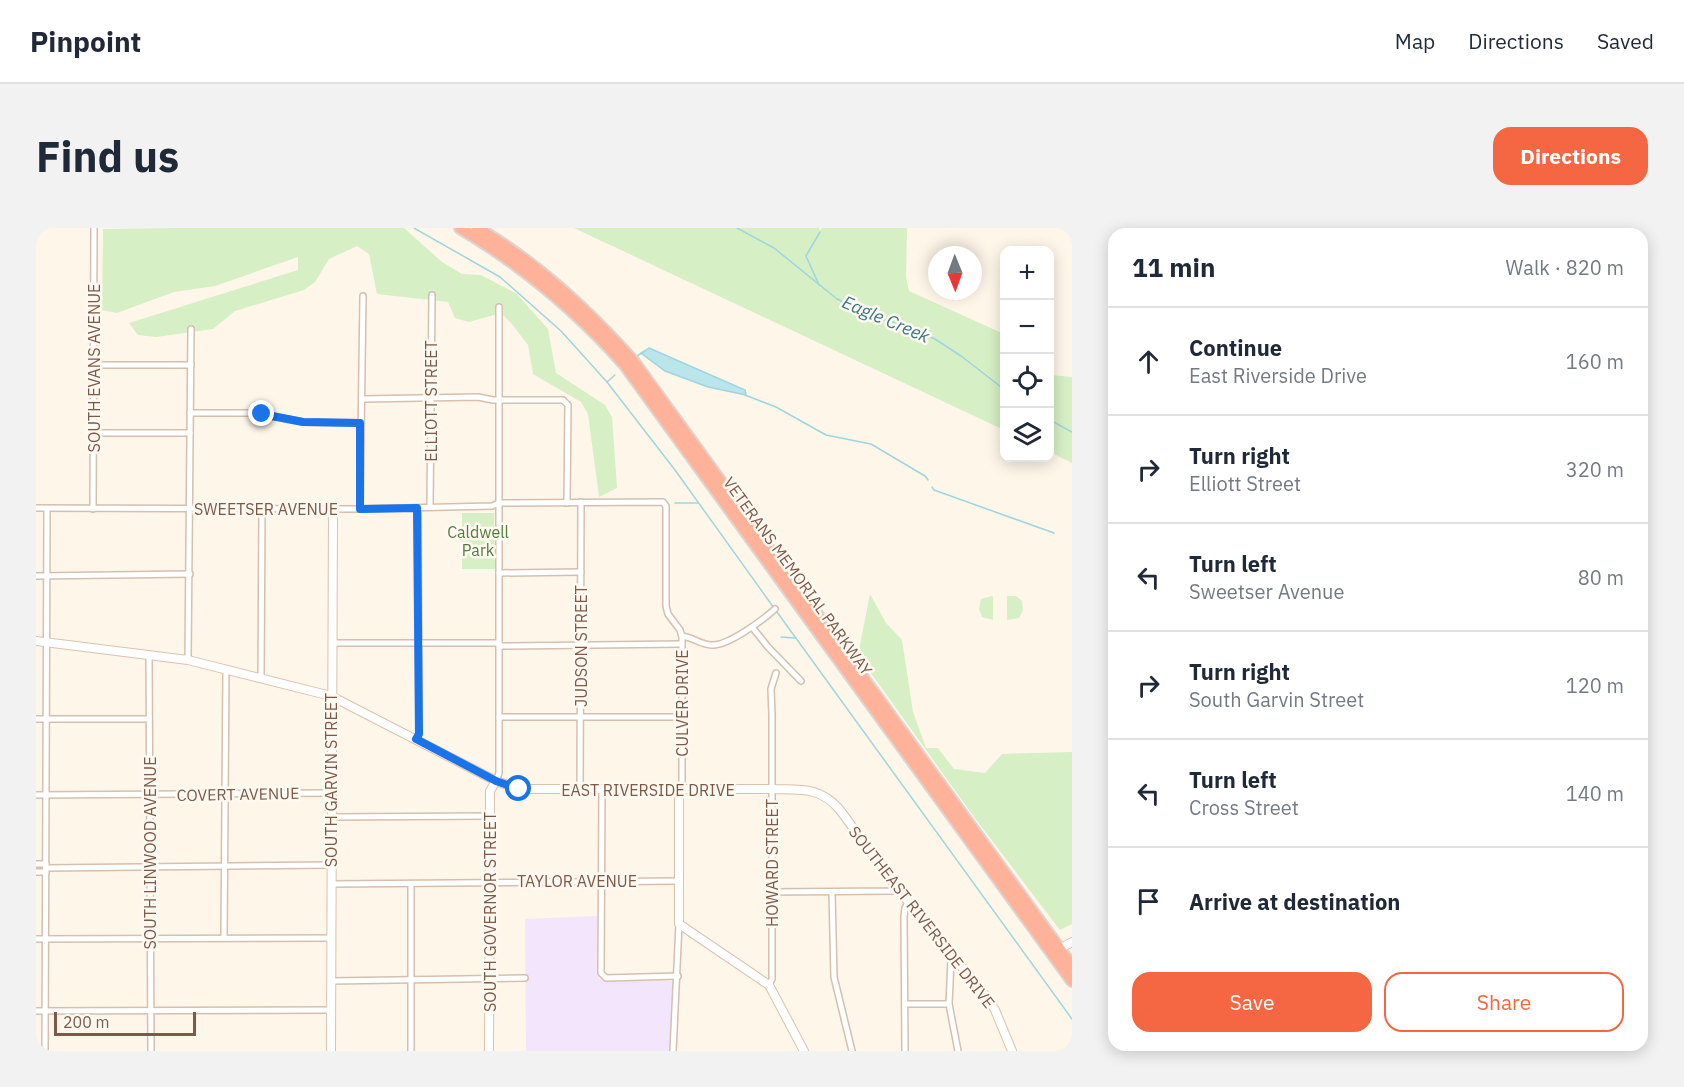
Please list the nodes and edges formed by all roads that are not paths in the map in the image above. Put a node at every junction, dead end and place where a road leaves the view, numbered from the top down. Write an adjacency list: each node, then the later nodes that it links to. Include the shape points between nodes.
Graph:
1 (94, 228): 8 (street, SOUTH EVANS AVENUE)
2 (460, 228): 94 (highway, VETERANS MEMORIAL PARKWAY, via 537,280 624,364)
3 (477, 228): 94 (highway, VETERANS MEMORIAL PARKWAY, via 560,287 634,362)
4 (432, 295): 10 (street, ELLIOTT STREET)
5 (363, 296): 11 (street)
6 (499, 307): 12 (street, SOUTH GOVERNOR STREET)
7 (190, 329): 9 (street)
8 (94, 364): 9 (street); 15 (street, SOUTH EVANS AVENUE)
9 (191, 365): 13 (street)
10 (431, 398): 11 (street); 12 (street); 20 (street, ELLIOTT STREET)
11 (363, 399): 14 (street)
12 (500, 400): 17 (street, via 562,399 568,405); 19 (street, SOUTH GOVERNOR STREET)
13 (190, 413): 14 (street, via 253,413 303,422); 16 (street)
14 (360, 423): 28 (street)
15 (93, 433): 16 (street); 25 (street, SOUTH EVANS AVENUE)
16 (190, 433): 26 (street)
17 (567, 502): 18 (street, SWEETSER AVENUE); 19 (street, SWEETSER AVENUE)
18 (581, 502): 29 (street, SWEETSER AVENUE, via 659,501 665,504); 30 (street, JUDSON STREET)
19 (499, 503): 20 (street, SWEETSER AVENUE); 31 (street, SOUTH GOVERNOR STREET)
20 (430, 507): 24 (street, SWEETSER AVENUE)
21 (36, 508): 22 (street, SWEETSER AVENUE)
22 (47, 508): 25 (street, SWEETSER AVENUE); 34 (street)
23 (333, 508): 27 (street, SWEETSER AVENUE); 28 (street, SWEETSER AVENUE); 40 (street, SOUTH GARVIN STREET)
24 (417, 508): 28 (street, SWEETSER AVENUE); 41 (street)
25 (93, 509): 26 (street, SWEETSER AVENUE)
26 (190, 509): 27 (street, SWEETSER AVENUE); 32 (street)
27 (262, 509): 49 (street)
28 (360, 509)
29 (665, 514): 37 (street, CULVER DRIVE, via 666,606)
30 (581, 572): 31 (street); 44 (street, JUDSON STREET)
31 (499, 573): 42 (street, SOUTH GOVERNOR STREET)
32 (190, 574): 34 (street); 46 (street)
33 (36, 576): 34 (street)
34 (46, 576): 39 (street)
35 (775, 609): 36 (street)
36 (752, 627): 37 (street, via 712,645); 50 (street)
37 (682, 636): 43 (street, CULVER DRIVE)
38 (36, 641): 39 (street, EAST RIVERSIDE DRIVE)
39 (46, 642): 45 (street, EAST RIVERSIDE DRIVE); 56 (street)
40 (332, 643): 41 (street); 51 (street, SOUTH GARVIN STREET)
41 (418, 643): 42 (street); 58 (street)
42 (499, 644): 44 (street); 52 (street, SOUTH GOVERNOR STREET)
43 (682, 644): 44 (street); 54 (street, CULVER DRIVE)
44 (581, 645): 53 (street, JUDSON STREET)
45 (149, 655): 46 (street, EAST RIVERSIDE DRIVE); 57 (street, SOUTH LINWOOD AVENUE)
46 (188, 660): 47 (street, EAST RIVERSIDE DRIVE)
47 (226, 669): 49 (street, EAST RIVERSIDE DRIVE); 66 (street)
48 (776, 673): 60 (street, HOWARD STREET, via 770,698)
49 (261, 678): 51 (street, EAST RIVERSIDE DRIVE)
50 (801, 681)
51 (331, 696): 58 (street, EAST RIVERSIDE DRIVE); 64 (street, SOUTH GARVIN STREET)
52 (499, 717): 53 (street); 59 (street, SOUTH GOVERNOR STREET)
53 (581, 717): 54 (street); 61 (street, JUDSON STREET)
54 (681, 717): 63 (street, CULVER DRIVE)
55 (36, 719): 56 (street)
56 (46, 719): 57 (street); 68 (street)
57 (149, 719): 69 (street, SOUTH LINWOOD AVENUE)
58 (416, 739): 59 (street, EAST RIVERSIDE DRIVE)
59 (496, 781): 61 (street, EAST RIVERSIDE DRIVE, via 519,789); 70 (street, SOUTH GOVERNOR STREET, via 490,791)
60 (772, 789): 63 (street, EAST RIVERSIDE DRIVE); 65 (street, EAST RIVERSIDE DRIVE); 84 (street, HOWARD STREET)
61 (580, 790): 62 (street, EAST RIVERSIDE DRIVE)
62 (602, 790): 63 (street, EAST RIVERSIDE DRIVE); 78 (street)
63 (681, 790): 79 (street, CULVER DRIVE)
64 (331, 793): 66 (street, COVERT AVENUE); 71 (street, SOUTH GARVIN STREET)
65 (819, 793): 83 (street, SOUTHEAST RIVERSIDE DRIVE, via 835,803)
66 (225, 794): 69 (street, COVERT AVENUE); 75 (street)
67 (36, 795): 68 (street, COVERT AVENUE)
68 (46, 795): 69 (street, COVERT AVENUE); 76 (street)
69 (149, 795): 74 (street, SOUTH LINWOOD AVENUE)
70 (490, 816): 71 (street); 80 (street, SOUTH GOVERNOR STREET)
71 (331, 817): 73 (street, SOUTH GARVIN STREET)
72 (36, 864): 76 (street)
73 (331, 865): 75 (street); 81 (street, SOUTH GARVIN STREET)
74 (150, 866): 75 (street); 76 (street); 92 (street, SOUTH LINWOOD AVENUE)
75 (224, 866): 88 (street)
76 (46, 868): 77 (street); 91 (street)
77 (36, 872)
78 (602, 881): 79 (street, TAYLOR AVENUE); 80 (street, TAYLOR AVENUE); 97 (street, via 604,977)
79 (680, 881): 87 (street, CULVER DRIVE)
80 (489, 882): 82 (street, TAYLOR AVENUE); 99 (street, SOUTH GOVERNOR STREET)
81 (331, 884): 82 (street, TAYLOR AVENUE); 89 (street, SOUTH GARVIN STREET)
82 (411, 884): 100 (street)
83 (897, 888): 85 (street); 86 (street, SOUTHEAST RIVERSIDE DRIVE)
84 (772, 892): 85 (street); 103 (street, HOWARD STREET)
85 (832, 892): 117 (street, via 834,977)
86 (908, 902): 95 (street, SOUTHEAST RIVERSIDE DRIVE); 104 (street, via 904,917)
87 (679, 924): 97 (street, CULVER DRIVE); 103 (street)
88 (224, 938): 89 (street); 92 (street)
89 (331, 938): 101 (street, SOUTH GARVIN STREET)
90 (36, 939): 91 (street)
91 (46, 939): 92 (street); 109 (street)
92 (150, 939): 106 (street, SOUTH LINWOOD AVENUE)
93 (1072, 942): 94 (street)
94 (1056, 951): 96 (highway, VETERANS MEMORIAL PARKWAY); 102 (highway, VETERANS MEMORIAL PARKWAY)
95 (954, 958): 105 (street); 120 (street, SOUTHEAST RIVERSIDE DRIVE, via 992,1004)
96 (1072, 966)
97 (678, 976): 115 (street, CULVER DRIVE)
98 (525, 978): 99 (street)
99 (489, 979): 100 (street); 114 (street, SOUTH GOVERNOR STREET)
100 (411, 980): 101 (street); 113 (street)
101 (331, 981): 107 (street, SOUTH GARVIN STREET)
102 (1072, 981)
103 (769, 985): 116 (street)
104 (905, 1004): 105 (street); 118 (street)
105 (949, 1004): 119 (street)
106 (150, 1010): 107 (street); 109 (street); 111 (street, SOUTH LINWOOD AVENUE)
107 (330, 1010): 112 (street, SOUTH GARVIN STREET)
108 (36, 1011): 109 (street)
109 (45, 1011): 110 (street)
110 (45, 1051)
111 (151, 1051)
112 (331, 1051)
113 (411, 1051)
114 (489, 1051)
115 (673, 1051)
116 (804, 1051)
117 (852, 1051)
118 (905, 1051)
119 (958, 1051)
120 (1012, 1051)

